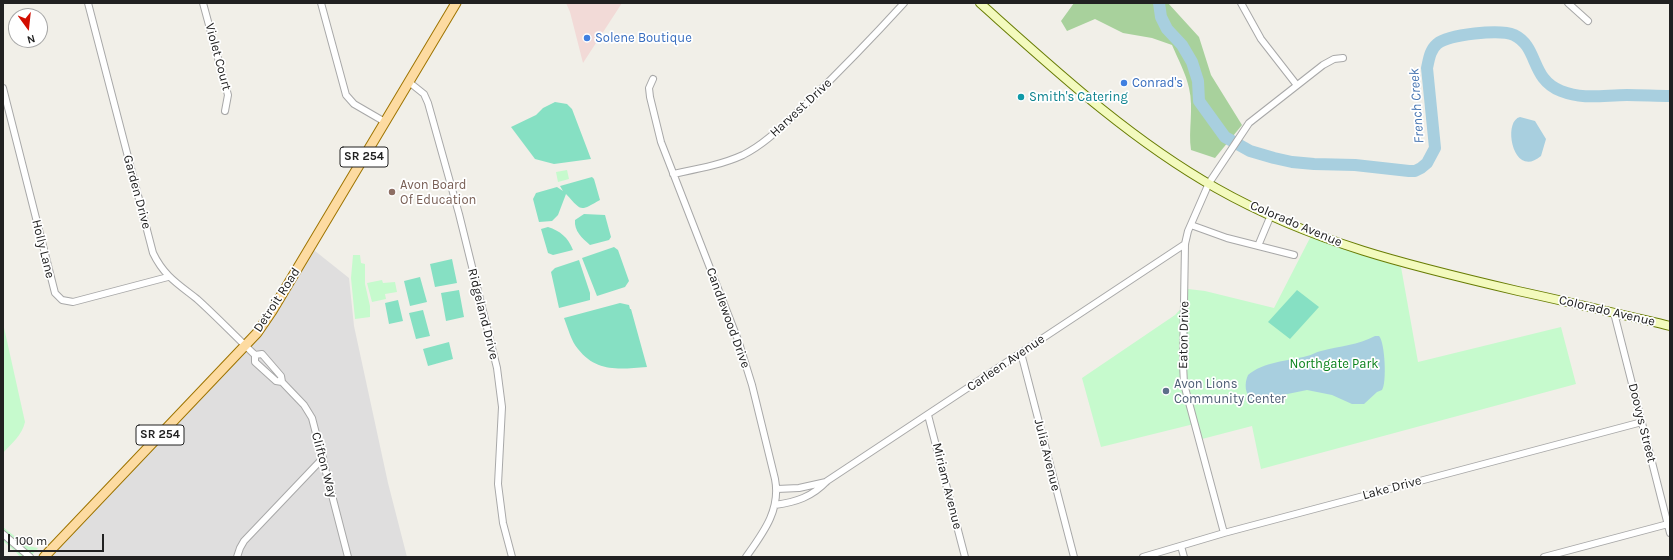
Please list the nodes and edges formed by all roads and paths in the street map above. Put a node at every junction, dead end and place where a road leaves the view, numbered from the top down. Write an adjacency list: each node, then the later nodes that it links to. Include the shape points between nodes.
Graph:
1 (88, 3): 24 (street, Garden Drive, via 153,253)
2 (203, 3): 15 (street, Violet Court, via 228,95)
3 (321, 3): 16 (street, via 346,95 354,104)
4 (456, 3): 12 (main road, Detroit Road / SR 254)
5 (904, 3): 17 (street, Harvest Drive, via 836,75 765,141 744,155 726,162)
6 (980, 3): 18 (main road, Colorado Avenue, via 1118,123 1156,151)
7 (1241, 3): 13 (street, via 1262,39)
8 (1568, 3): 9 (street)
9 (1588, 21)
10 (1343, 58): 13 (street, Eaton Drive, via 1326,62)
11 (653, 79): 17 (street, Candlewood Drive, via 649,88 651,105)
12 (409, 82): 16 (main road, Detroit Road / SR 254); 46 (street, Ridgeland Drive, via 424,94 428,103 459,214 497,368 502,407 498,465 500,503)
13 (1296, 84): 18 (street, Eaton Drive, via 1255,117 1229,150)
14 (3, 88): 24 (street, Holly Lane, via 54,293 62,300 73,302)
15 (225, 111)
16 (385, 122): 27 (main road, Detroit Road / SR 254, via 272,311)
17 (673, 174): 35 (street, Candlewood Drive, via 738,340 752,385)
18 (1209, 183): 19 (main road, Colorado Avenue); 20 (street, Eaton Drive)
19 (1271, 215): 22 (street); 25 (main road, Colorado Avenue, via 1343,245 1400,263)
20 (1191, 225): 21 (street, Eaton Drive); 22 (street)
21 (1185, 244): 28 (street, Carleen Avenue); 38 (street, Eaton Drive, via 1184,384)
22 (1258, 246): 23 (street)
23 (1294, 255)
24 (168, 277): 27 (street, Garden Drive, via 197,300)
25 (1614, 312): 26 (main road, Colorado Avenue); 32 (street, Doovys Street)
26 (1670, 326)
27 (245, 346): 29 (street, Clifton Way); 43 (main road, Detroit Road / SR 254)
28 (1021, 353): 31 (street, Carleen Avenue); 49 (street, Julia Avenue)
29 (255, 355): 30 (street, Clifton Way, via 255,362 276,381); 30 (street, Clifton Way, via 262,354 281,376)
30 (282, 382): 33 (street, Clifton Way, via 309,411)
31 (928, 415): 34 (street, Carleen Avenue); 48 (street, Miriam Avenue)
32 (1642, 422): 37 (street, Doovys Street); 38 (street, Lake Drive)
33 (322, 458): 44 (street, via 244,541); 45 (street, Clifton Way)
34 (827, 481): 35 (street, Carleen Avenue, via 800,488); 36 (street, Carleen Avenue, via 807,497)
35 (776, 489): 36 (street, Candlewood Drive)
36 (775, 505): 47 (street, Candlewood Drive, via 767,527)
37 (1668, 524): 39 (street, Doovys Street); 52 (street)
38 (1224, 533): 41 (street, Lake Drive)
39 (1670, 533)
40 (3, 534): 42 (street)
41 (1181, 546): 50 (street, Lake Drive); 51 (street)
42 (30, 557)
43 (44, 557)
44 (238, 557)
45 (348, 557)
46 (512, 557)
47 (746, 557)
48 (965, 557)
49 (1074, 557)
50 (1143, 557)
51 (1184, 557)
52 (1544, 557)

